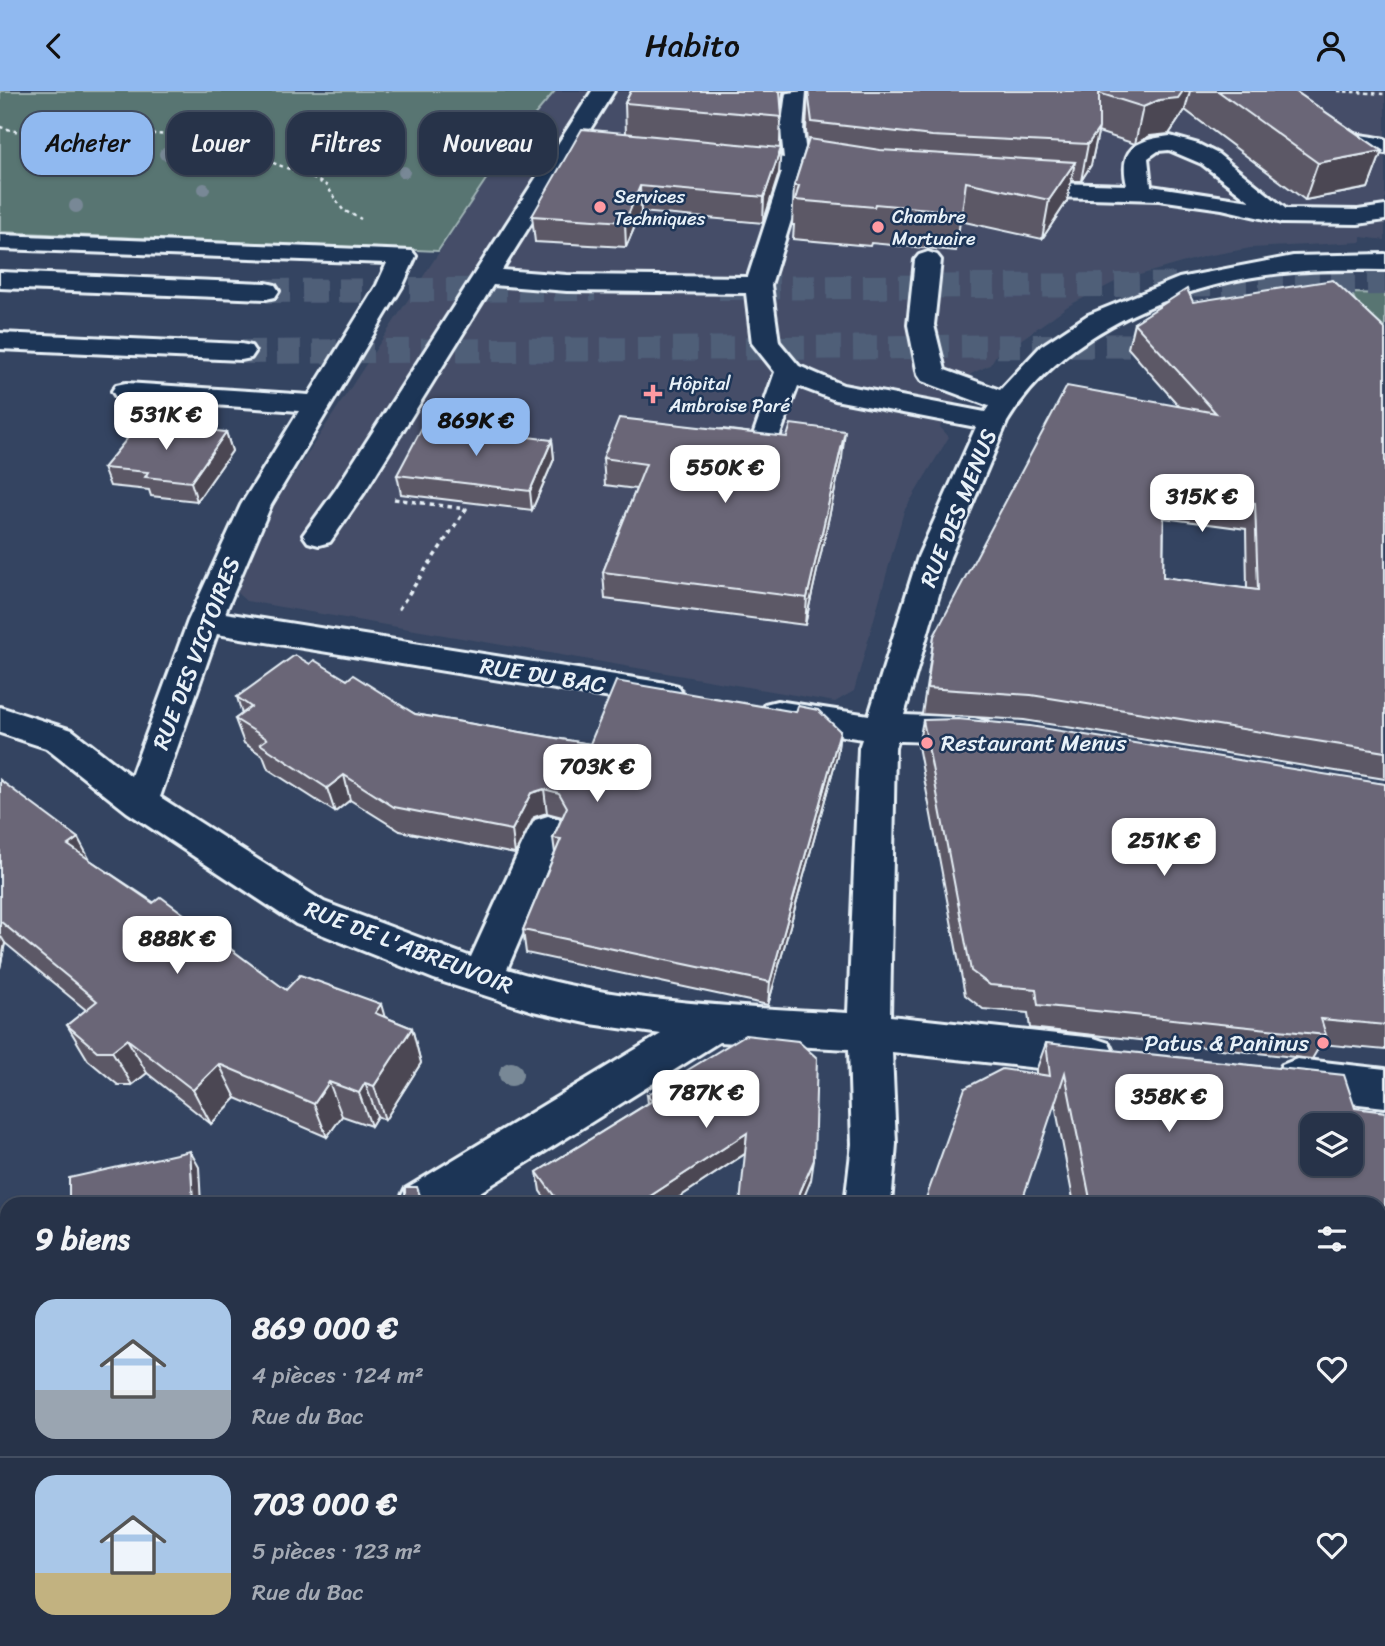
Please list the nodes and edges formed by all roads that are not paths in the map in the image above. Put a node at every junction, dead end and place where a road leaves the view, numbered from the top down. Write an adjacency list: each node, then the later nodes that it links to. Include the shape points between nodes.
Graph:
1 (603, 91): 4 (main road)
2 (1268, 91): 6 (main road, via 1285,116 1320,135)
3 (797, 93): 8 (main road, via 792,130)
4 (568, 143): 5 (main road); 17 (main road)
5 (594, 146)
6 (1385, 146)
7 (700, 155): 8 (main road)
8 (796, 166): 9 (main road); 19 (main road)
9 (876, 180)
10 (994, 188): 11 (main road)
11 (1142, 193): 13 (main road, via 1222,202); 13 (main road, via 1136,173 1142,150 1189,146)
12 (1385, 213): 13 (main road)
13 (1282, 216)
14 (0, 241): 27 (main road, RUE DES VICTOIRES, via 403,256)
15 (928, 260): 24 (main road, via 921,325)
16 (1385, 262): 28 (main road, RUE DES MENUS, via 1293,264 1188,283 1097,321 1051,352)
17 (486, 277): 19 (main road, via 567,283); 30 (main road)
18 (0, 280): 20 (main road)
19 (758, 285): 23 (main road, via 766,343)
20 (266, 291)
21 (0, 341): 22 (main road)
22 (242, 352)
23 (789, 372): 26 (main road, via 835,392); 29 (main road, via 764,445)
24 (932, 375): 26 (main road); 28 (main road)
25 (126, 391): 27 (main road)
26 (889, 402): 28 (main road)
27 (316, 404): 31 (main road, RUE DES VICTOIRES, via 256,505)
28 (999, 412): 35 (main road, RUE DES MENUS, via 934,557)
29 (696, 436)
30 (319, 535)
31 (205, 621): 32 (main road, RUE DU BAC); 37 (main road, RUE DES VICTOIRES)
32 (691, 699)
33 (746, 708): 35 (main road)
34 (0, 720): 37 (main road, RUE DE L'ABREUVOIR, via 59,739)
35 (881, 729): 36 (main road); 41 (main road, RUE DES MENUS, via 868,985)
36 (1013, 733)
37 (140, 802): 39 (main road, RUE DE L'ABREUVOIR, via 310,913)
38 (548, 830): 39 (main road)
39 (482, 978): 40 (main road, RUE DE L'ABREUVOIR, via 591,1007)
40 (713, 1024): 41 (main road, RUE DE L'ABREUVOIR); 45 (main road)
41 (870, 1032): 42 (main road, RUE DE L'ABREUVOIR); 46 (main road, RUE DES MENUS, via 874,1145)
42 (1185, 1046)
43 (1264, 1075): 44 (main road)
44 (1385, 1088)
45 (432, 1197)
46 (869, 1197)

